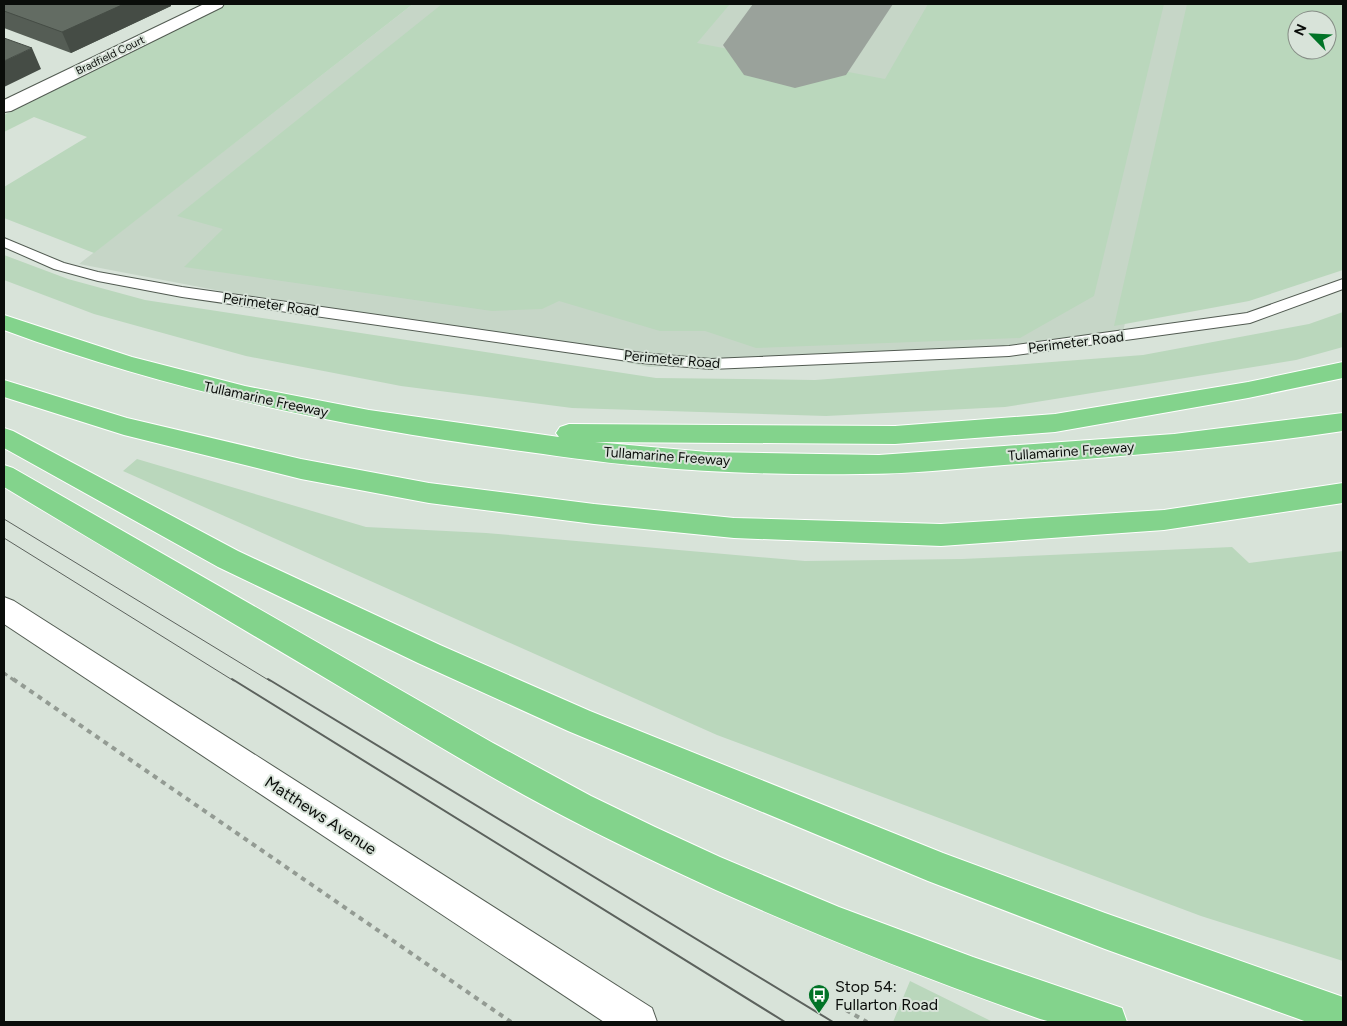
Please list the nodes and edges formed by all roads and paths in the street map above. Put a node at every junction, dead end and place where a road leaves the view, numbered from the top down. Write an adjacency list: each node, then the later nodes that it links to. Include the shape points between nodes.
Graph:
1 (216, 4): 2 (main road, Bradfield Court)
2 (4, 107)
3 (4, 242): 4 (lane, Perimeter Road, via 58,266 182,292 642,358 711,364 1009,351 1077,343 1250,318)
4 (1343, 284)
5 (4, 322): 9 (highway, Tullamarine Freeway, via 55,341 207,386 311,410)
6 (1343, 370): 9 (highway, via 1055,423 896,435 540,432)
7 (4, 388): 12 (highway, via 124,426 300,469 430,493 734,528 941,535 1164,520)
8 (1343, 422): 9 (highway, Tullamarine Freeway, via 1136,446 864,465 740,462 618,454)
9 (410, 427)
10 (4, 437): 16 (highway, via 228,559 579,721 940,869)
11 (4, 475): 20 (highway, via 465,746 582,808 698,865 839,925 1028,996)
12 (1343, 493)
13 (4, 609): 18 (main road, Matthews Avenue)
14 (4, 673): 17 (path)
15 (846, 1010): 19 (path)
16 (1343, 1016)
17 (511, 1022)
18 (638, 1022)
19 (867, 1022)
20 (1108, 1022)

